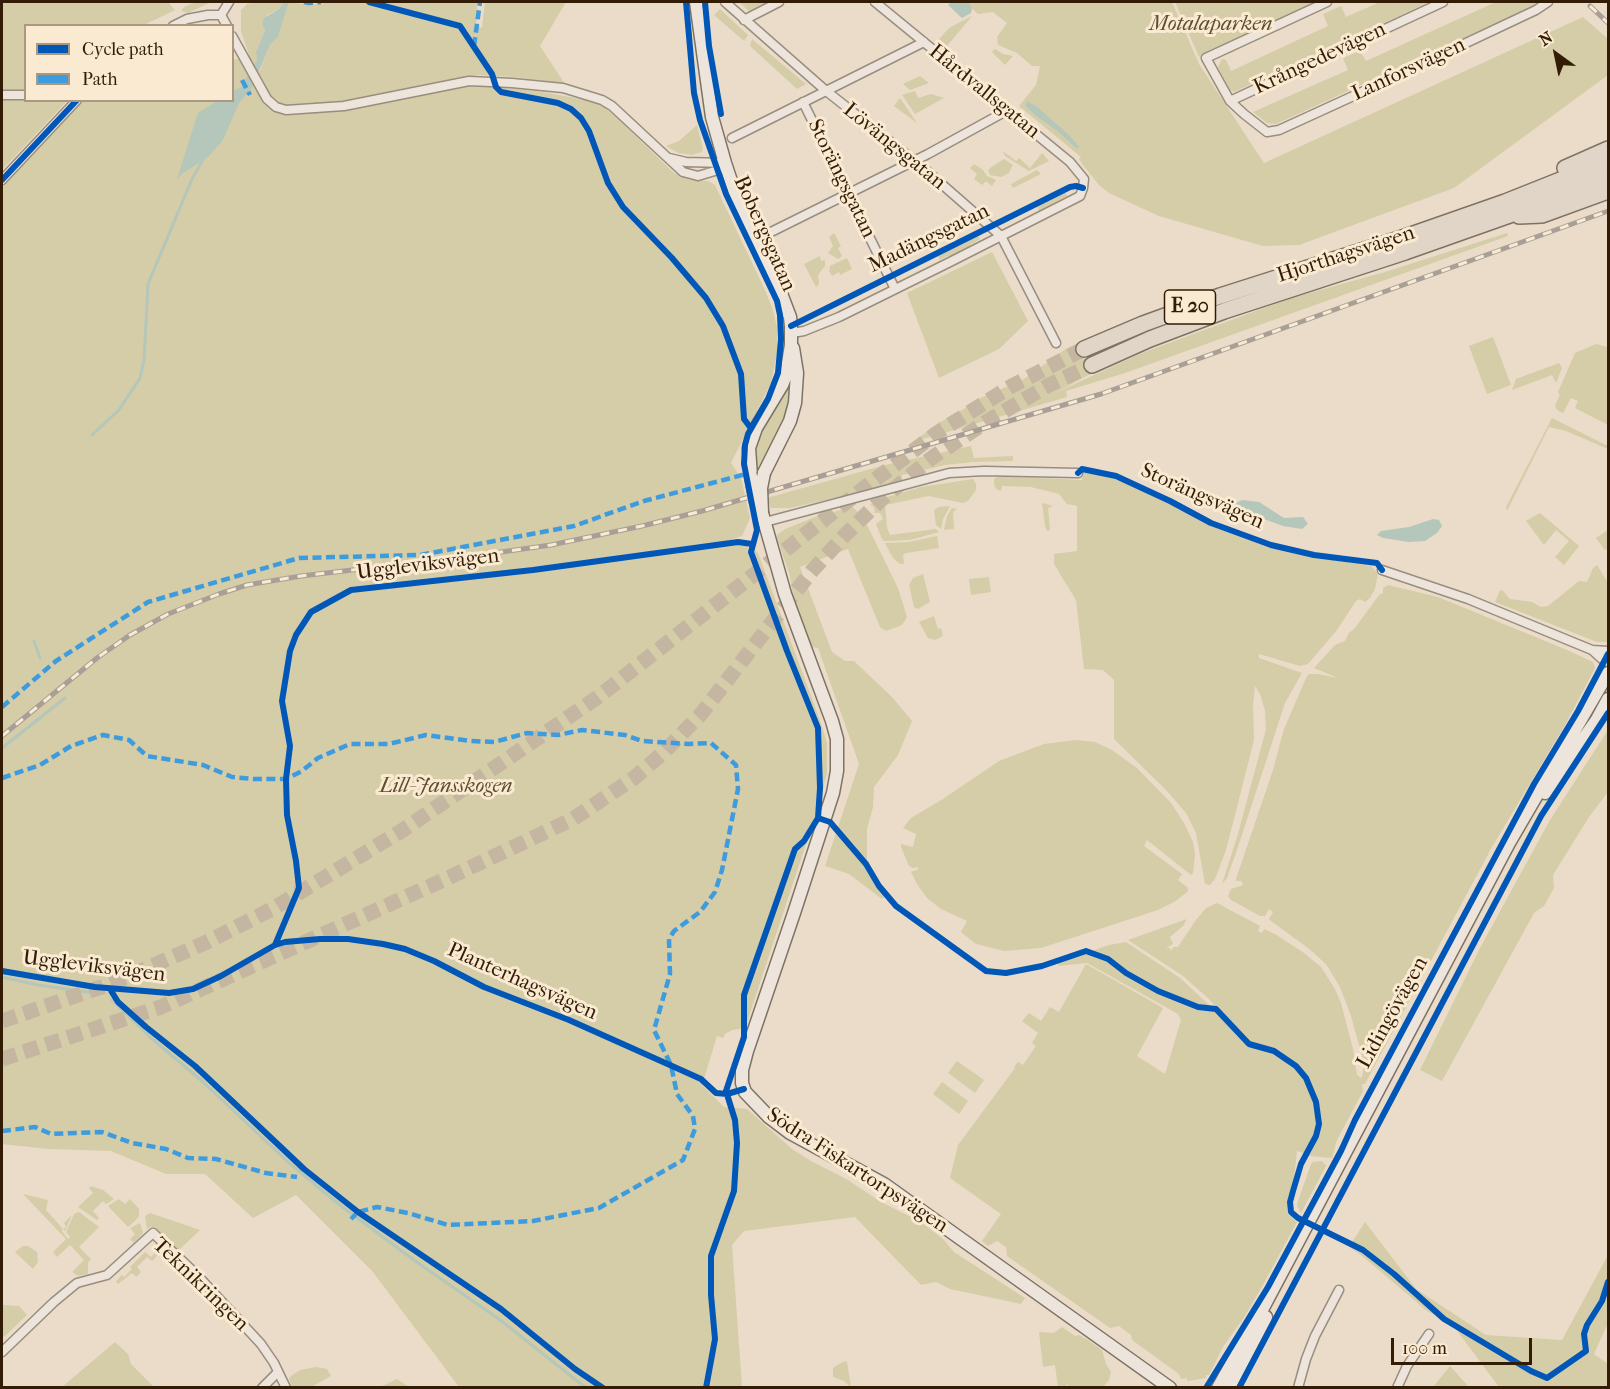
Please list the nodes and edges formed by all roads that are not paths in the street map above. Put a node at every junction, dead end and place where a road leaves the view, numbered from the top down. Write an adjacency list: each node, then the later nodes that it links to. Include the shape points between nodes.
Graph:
1 (230, 2): 9 (street)
2 (696, 2): 27 (street, Bobergsgatan, via 712,117)
3 (725, 2): 10 (street, Lövängsgatan)
4 (779, 2): 10 (street)
5 (875, 2): 14 (street, Hårdvallsgatan)
6 (1327, 2): 18 (street, via 1206,58)
7 (1443, 2): 18 (street, Krångedevägen)
8 (1548, 2): 18 (street, Lanforsvägen, via 1279,130 1267,132)
9 (221, 15): 11 (street); 12 (street)
10 (744, 20): 15 (street, Lövängsgatan)
11 (177, 24)
12 (226, 24)
13 (234, 40): 24 (street, via 267,99 286,110 344,106 469,81 563,88 612,106)
14 (924, 42): 15 (street); 21 (street, Hårdvallsgatan)
15 (825, 90): 20 (street); 25 (street, Lövängsgatan)
16 (2, 95): 17 (street)
17 (24, 95)
18 (1230, 100)
19 (75, 102): 29 (street)
20 (803, 102): 22 (street); 32 (street, Storängsgatan)
21 (1008, 110): 25 (street); 30 (street, Hårdvallsgatan, via 1070,162 1084,179)
22 (732, 138)
23 (1608, 149): 33 (highway, via 1558,171)
24 (668, 158): 27 (street); 27 (street, via 690,176 718,170)
25 (914, 161): 32 (street); 35 (street, Lövängsgatan)
26 (1608, 161): 33 (highway, Hjorthagsvägen / E 20)
27 (725, 163): 37 (street, Bobergsgatan, via 739,205 787,308)
28 (1608, 177): 33 (highway, Hjorthagsvägen / E 20)
29 (2, 180)
30 (1083, 188): 35 (street, Madängsgatan, via 1080,196)
31 (1608, 191): 33 (highway, via 1542,215)
32 (848, 192): 34 (street); 36 (street, Storängsgatan)
33 (1506, 209): 39 (highway, Hjorthagsvägen / E 20, via 1220,296); 40 (highway, Hjorthagsvägen / E 20, via 1224,311)
34 (769, 233)
35 (1001, 236): 36 (street, Madängsgatan); 38 (street, Lövängsgatan)
36 (895, 289): 37 (street, Madängsgatan)
37 (791, 339): 42 (street, Bobergsgatan, bridge, via 797,374 795,403 764,473); 42 (street, Bobergsgatan, bridge, via 782,385 749,448 756,503)
38 (1056, 343)
39 (1084, 349)
40 (1092, 365)
41 (1078, 472): 42 (street, via 949,473)
42 (763, 517): 55 (street, Södra Fiskartorpsvägen, via 784,594 832,721 837,739 837,771 747,1051 742,1070 745,1092 790,1133 884,1184)
43 (1382, 570): 44 (street, via 1468,599)
44 (1592, 650): 45 (street); 46 (street)
45 (1608, 651)
46 (1608, 662)
47 (1608, 673): 56 (street, Lidingövägen, via 1509,843)
48 (1608, 699): 57 (street, Lidingövägen, via 1537,808)
49 (1339, 1290): 58 (street, via 1315,1336)
50 (1429, 1334): 59 (street)
51 (2, 1352): 52 (street, Teknikringen, via 76,1283 107,1275 153,1233 237,1318 268,1353)
52 (278, 1372): 53 (street); 54 (street, Teknikringen)
53 (262, 1388)
54 (286, 1388)
55 (1170, 1388)
56 (1218, 1388)
57 (1229, 1388)
58 (1298, 1388)
59 (1396, 1388)

